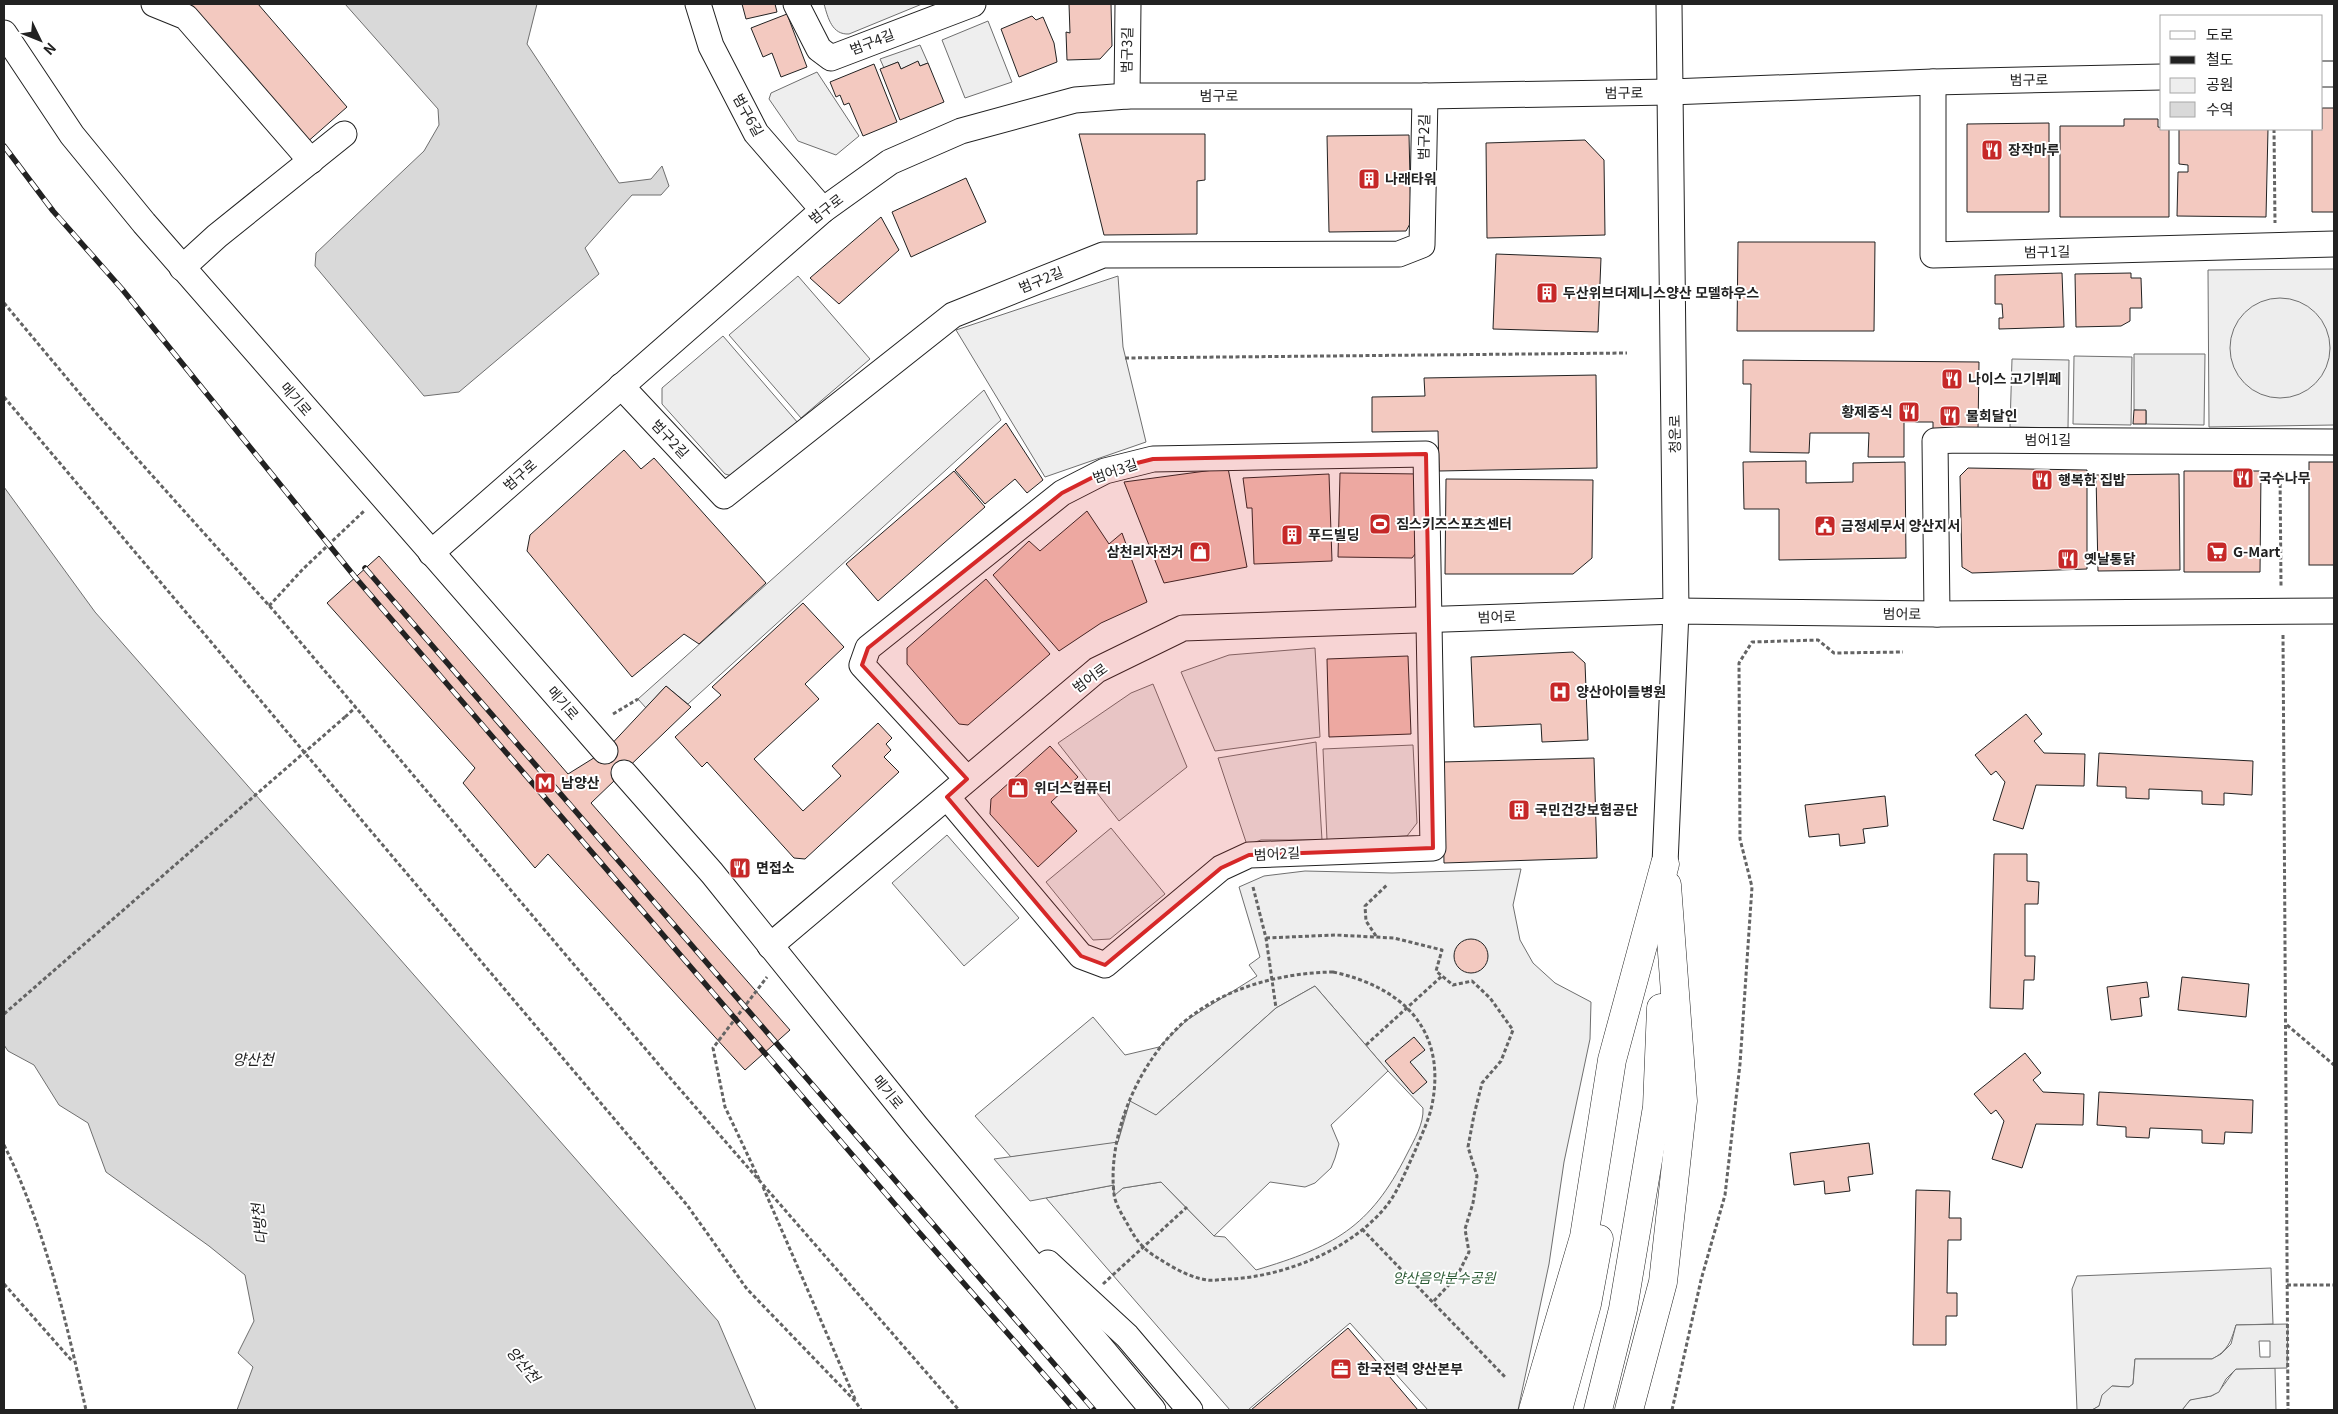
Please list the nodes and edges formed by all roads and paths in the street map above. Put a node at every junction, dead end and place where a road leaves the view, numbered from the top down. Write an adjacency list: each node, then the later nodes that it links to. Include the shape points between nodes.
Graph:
1 (154, 4): 15 (street, via 186,17)
2 (698, 4): 16 (street, 범구6길, via 711,46 756,133)
3 (796, 4): 4 (street, 범구4길, via 819,49 831,58)
4 (973, 4)
5 (1128, 4): 11 (street, 범구3길)
6 (1668, 4): 10 (street, 청운로)
7 (4, 33): 19 (street, 메기로, via 72,135)
8 (2160, 77): 9 (street, 범구로)
9 (1932, 82): 10 (street, 범구로); 18 (street, 범구1길, via 1933,255)
10 (1670, 92): 12 (street, 범구로); 31 (street, 청운로)
11 (1127, 96): 12 (street, 범구로); 16 (street, 범구로, via 1075,100 961,131 890,162)
12 (1425, 96): 23 (street, 범구2길, via 1422,245 1399,254 1104,256 953,315 724,496)
13 (2274, 130): 17 (path)
14 (344, 134): 15 (street)
15 (311, 161): 19 (street)
16 (823, 210): 23 (street, 범구로)
17 (2275, 229)
18 (2334, 244)
19 (182, 268): 27 (street, 메기로)
20 (4, 304): 30 (path)
21 (1627, 353): 22 (path)
22 (1125, 358)
23 (622, 386): 28 (street, 범구로)
24 (4, 397): 71 (path, via 681,1197 747,1289)
25 (2334, 442): 33 (street, 범어1길, via 1935,442)
26 (2280, 471): 29 (path)
27 (380, 495): 28 (street, 메기로); 30 (path)
28 (431, 553): 40 (street, 메기로)
29 (2281, 586)
30 (269, 606): 38 (path)
31 (1676, 611): 33 (street, 범어로); 34 (street, 범어로); 44 (street, 청운로)
32 (2334, 611): 33 (street, 범어로)
33 (1937, 614)
34 (1428, 620): 42 (street, 범어로, via 1183,628 1097,670); 42 (street, 범어3길, via 1426,454 1153,459 1105,471 1062,493 868,648 862,665); 43 (street, 범어2길, via 1433,848 1249,855 1221,868 1105,965 1081,956)
35 (2283, 634): 55 (path)
36 (1903, 652): 81 (path, via 1834,653 1818,640 1752,642 1740,663 1740,839 1752,887 1740,1064 1725,1195 1701,1280)
37 (638, 699): 39 (path)
38 (356, 707): 54 (path, bridge); 59 (path)
39 (612, 714)
40 (605, 751)
41 (624, 773): 49 (street, 메기로)
42 (967, 779): 43 (street, 범어로)
43 (946, 797): 49 (street, 범어로)
44 (1666, 864): 77 (main road, via 1612,1060 1584,1237); 78 (main road, via 1587,1304); 79 (main road, via 1657,1107 1623,1309); 80 (main road, via 1683,1101 1663,1282)
45 (1388, 884): 47 (path, via 1365,906 1366,921)
46 (1253, 887): 48 (path)
47 (1377, 937): 48 (path); 50 (path, via 1442,950 1436,971)
48 (1266, 938): 51 (path)
49 (776, 952): 59 (path, via 713,1048 725,1107); 60 (street, 메기로)
50 (1442, 976): 52 (path); 68 (path, via 1453,985 1472,981 1490,998 1513,1030 1501,1062 1482,1084 1474,1115 1468,1147 1477,1176 1473,1203 1464,1229 1469,1252 1457,1276)
51 (1271, 980): 52 (path, via 1333,972 1356,977); 53 (path); 63 (path, via 1240,988 1187,1020 1159,1047 1141,1076 1125,1113 1114,1168 1114,1196)
52 (1408, 1006): 56 (path); 62 (path, via 1422,1025 1431,1047 1435,1079 1432,1105 1407,1169 1388,1204)
53 (1276, 1008)
54 (4, 1014)
55 (2286, 1025): 57 (path); 67 (path)
56 (1366, 1045)
57 (2334, 1065)
58 (4, 1145): 69 (path, via 24,1184)
59 (761, 1183): 71 (path); 74 (path)
60 (971, 1192): 75 (street, 메기로); 76 (street, via 1127,1336)
61 (1186, 1207): 63 (path)
62 (1362, 1228): 63 (path, via 1316,1259 1275,1274 1240,1278 1207,1280 1181,1272); 68 (path)
63 (1142, 1248): 66 (path)
64 (4, 1284): 69 (path)
65 (2334, 1285): 67 (path)
66 (1101, 1286)
67 (2287, 1286): 82 (path)
68 (1433, 1302): 70 (path)
69 (74, 1363): 72 (path)
70 (1506, 1378)
71 (856, 1402): 73 (path)
72 (86, 1410)
73 (861, 1410)
74 (959, 1410)
75 (1153, 1410)
76 (1190, 1410)
77 (1533, 1410)
78 (1558, 1410)
79 (1598, 1410)
80 (1629, 1410)
81 (1672, 1410)
82 (2288, 1410)

